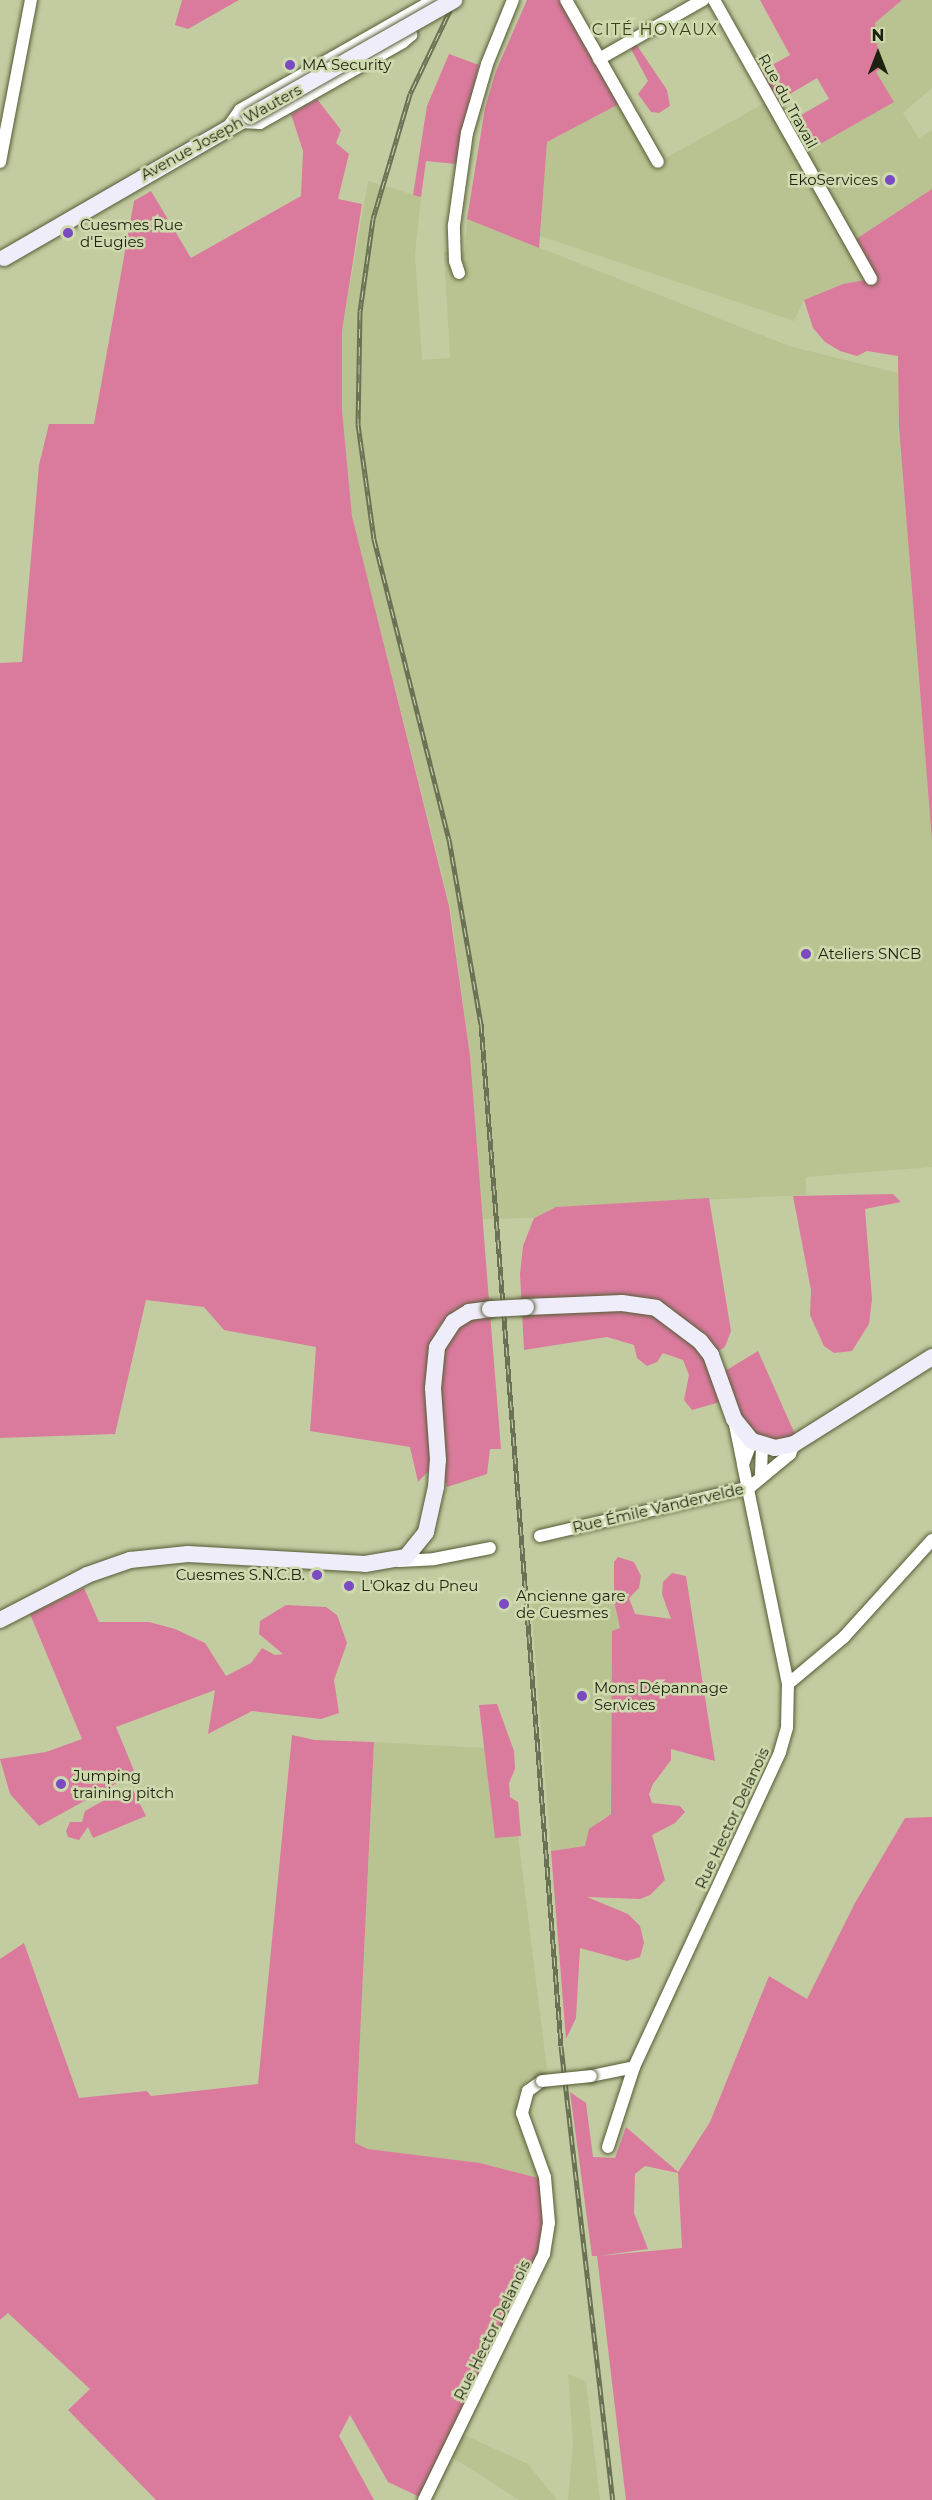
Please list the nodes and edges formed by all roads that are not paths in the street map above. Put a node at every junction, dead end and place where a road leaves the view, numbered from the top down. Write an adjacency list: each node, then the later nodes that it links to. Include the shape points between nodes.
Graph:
1 (31, 0): 12 (street)
2 (434, 0): 8 (street)
3 (454, 0): 10 (main road, Avenue Joseph Wauters, bridge)
4 (513, 0): 15 (street, via 487,64 467,134 454,225)
5 (566, 0): 9 (street)
6 (703, 0): 9 (street)
7 (714, 0): 16 (street, Rue du Travail)
8 (404, 17): 10 (street, via 412,32 410,38 260,123); 11 (street, via 240,110)
9 (599, 58): 13 (street)
10 (246, 119): 11 (main road, Avenue Joseph Wauters)
11 (225, 131): 14 (main road, Avenue Joseph Wauters)
12 (0, 162)
13 (658, 162)
14 (5, 251)
15 (459, 273)
16 (871, 279)
17 (932, 1357): 20 (main road, Rue Émile Vandervelde)
18 (734, 1419): 19 (main road); 21 (street, Rue Hector Delanois); 27 (main road, bridge, via 711,1355 700,1341 656,1308 622,1303 526,1307 490,1309 460,1317 444,1331 437,1347 433,1391 438,1460 431,1516 412,1552)
19 (757, 1444): 20 (main road, Rue Émile Vandervelde); 21 (street); 22 (street)
20 (794, 1444): 22 (street, Rue Émile Vandervelde, via 790,1454)
21 (743, 1464): 23 (street, Rue Hector Delanois)
22 (761, 1474): 23 (street, Rue Émile Vandervelde)
23 (750, 1487): 24 (street, Rue Émile Vandervelde); 29 (street, Rue Hector Delanois)
24 (540, 1536)
25 (932, 1540): 29 (street, via 844,1637)
26 (490, 1548): 27 (street, via 434,1559)
27 (394, 1561): 28 (main road, via 365,1564 188,1554 130,1560 87,1575)
28 (0, 1620)
29 (788, 1684): 30 (street, Rue Hector Delanois, via 790,1705 780,1752)
30 (634, 2067): 31 (street, Rue Hector Delanois); 32 (street, Rue Hector Delanois, bridge, via 542,2081 528,2091 522,2113 546,2177 549,2223 544,2254)
31 (608, 2146)
32 (424, 2500)

